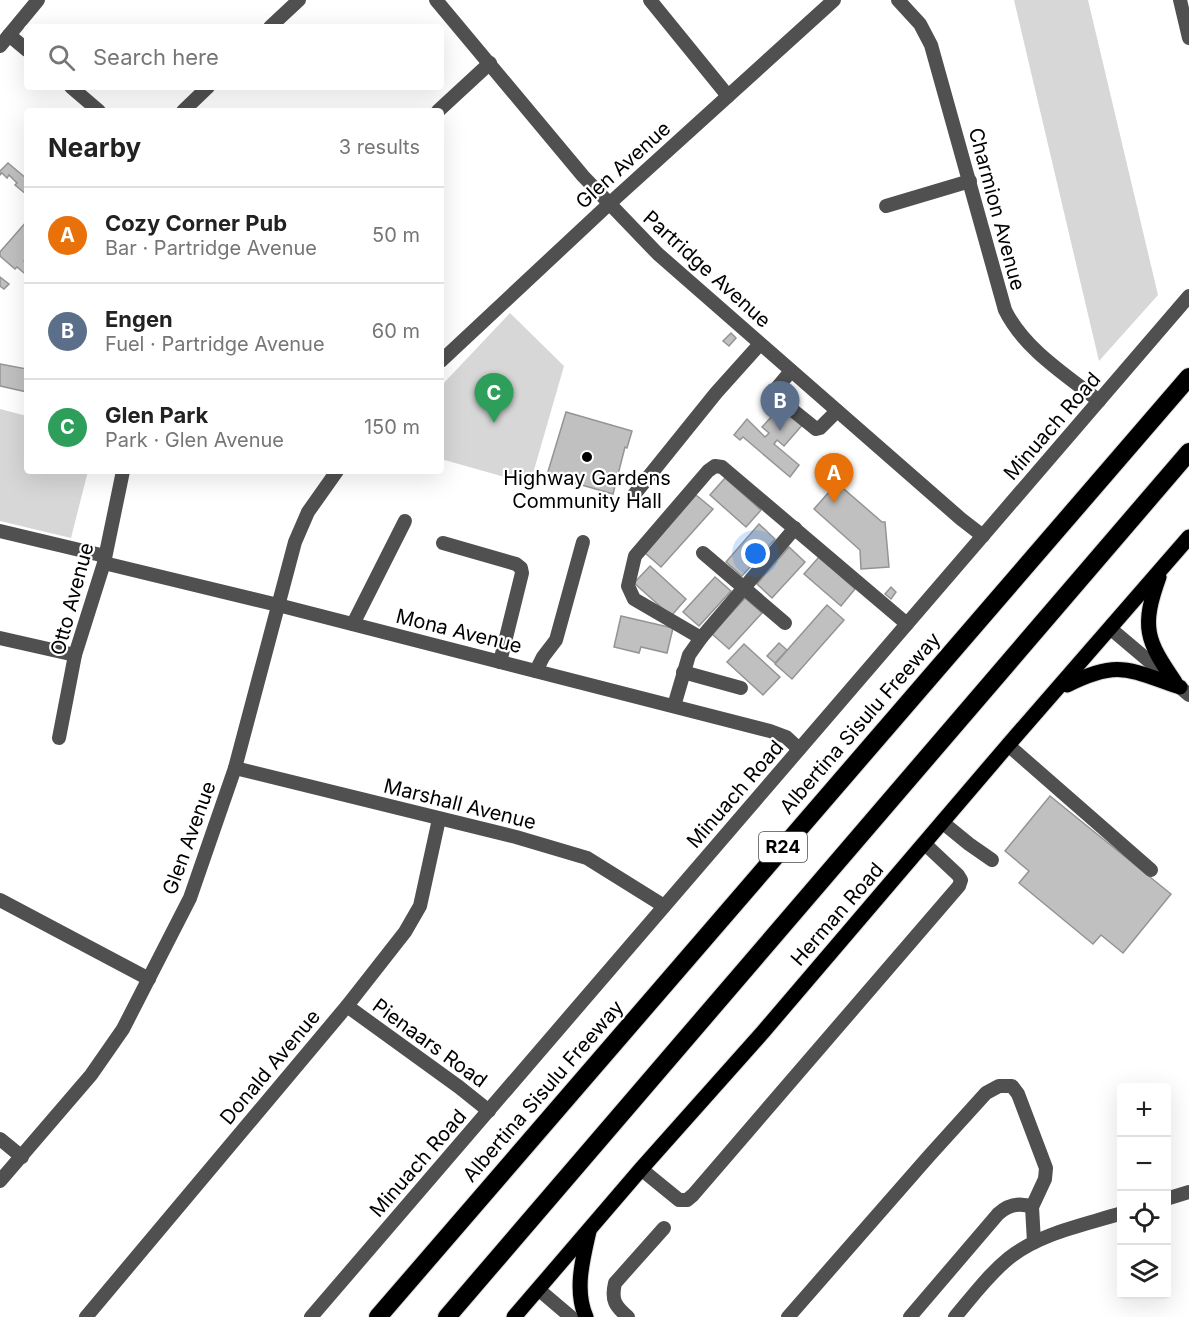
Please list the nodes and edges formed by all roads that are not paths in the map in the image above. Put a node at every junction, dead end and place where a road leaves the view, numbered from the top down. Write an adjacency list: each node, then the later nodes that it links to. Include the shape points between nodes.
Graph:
1 (38, 0): 10 (street)
2 (298, 0): 8 (street)
3 (436, 0): 12 (street, Partridge Avenue)
4 (650, 0): 15 (street)
5 (834, 0): 15 (street, Glen Avenue)
6 (898, 0): 19 (street, Charmion Avenue, via 920,24 931,45)
7 (1180, 0): 9 (street)
8 (273, 24)
9 (1189, 38)
10 (4, 40): 11 (street)
11 (24, 49)
12 (490, 63): 18 (street); 20 (street, Partridge Avenue)
13 (74, 90): 16 (street)
14 (205, 90): 17 (street)
15 (728, 96): 20 (street, Glen Avenue)
16 (96, 108)
17 (186, 108)
18 (441, 108)
19 (970, 182): 21 (street); 27 (street, Charmion Avenue, via 1008,317 1022,336 1061,372)
20 (609, 204): 23 (street, Partridge Avenue, via 658,254); 24 (street, Glen Avenue)
21 (886, 206)
22 (1189, 296): 27 (street, Minuach Road)
23 (760, 344): 25 (street, Partridge Avenue); 32 (street)
24 (444, 358)
25 (791, 371): 28 (street, Partridge Avenue); 28 (street, via 776,389 785,404 816,429)
26 (1189, 377): 87 (highway, Albertina Sisulu Freeway / R24)
27 (1099, 401): 36 (street, Minuach Road)
28 (837, 411): 36 (street, Partridge Avenue)
29 (1189, 452): 88 (highway, R24)
30 (122, 474): 41 (street, Otto Avenue)
31 (335, 474): 44 (street, Glen Avenue, via 305,518)
32 (633, 496)
33 (405, 521): 46 (street)
34 (795, 528): 43 (street); 47 (street); 50 (street, via 722,467 715,466 635,556 628,586 631,597)
35 (0, 531): 41 (street, Mona Avenue)
36 (982, 536): 47 (street, Minuach Road)
37 (1189, 537): 42 (main road, Herman Road)
38 (583, 542): 53 (street, via 556,640)
39 (443, 543): 52 (street, via 521,568)
40 (703, 553): 43 (street)
41 (105, 560): 44 (street, Mona Avenue); 51 (street, Otto Avenue)
42 (1162, 569): 48 (main road, Herman Road); 57 (main road, via 1149,604 1150,639)
43 (744, 587): 45 (street); 50 (street)
44 (278, 604): 46 (street, Mona Avenue); 62 (street, Glen Avenue)
45 (785, 623)
46 (352, 624): 52 (street, Mona Avenue)
47 (907, 624): 61 (street, Minuach Road)
48 (1111, 629): 56 (main road, Herman Road); 57 (street)
49 (0, 638): 51 (street)
50 (701, 638): 54 (street)
51 (75, 655): 59 (street, Otto Avenue)
52 (500, 662): 53 (street, Mona Avenue)
53 (536, 671): 58 (street, Mona Avenue)
54 (683, 672): 55 (street); 58 (street)
55 (741, 687)
56 (1059, 688): 57 (main road, via 1094,672 1115,669 1137,672); 60 (main road, Herman Road)
57 (1182, 688)
58 (674, 706): 61 (street, Mona Avenue, via 779,734)
59 (59, 738)
60 (1008, 745): 64 (main road, Herman Road); 67 (street)
61 (799, 749): 69 (street, Minuach Road)
62 (235, 768): 63 (street, Marshall Avenue); 70 (street, Glen Avenue, via 190,898)
63 (440, 819): 69 (street, Marshall Avenue, via 587,858); 71 (street, Donald Avenue, via 420,906 405,932)
64 (942, 822): 65 (main road, Herman Road); 66 (street)
65 (924, 844): 75 (main road, Herman Road); 75 (street, via 961,880 956,891 693,1195 679,1200)
66 (992, 860)
67 (1151, 870)
68 (0, 900): 70 (street)
69 (664, 906): 72 (street, Minuach Road)
70 (149, 979): 74 (street, Glen Avenue, via 123,1029 92,1075)
71 (347, 1006): 72 (street, Pienaars Road); 85 (street, Donald Avenue)
72 (489, 1111): 86 (street, Minuach Road)
73 (0, 1139): 74 (street)
74 (22, 1157): 76 (street, Glen Avenue)
75 (641, 1169): 81 (main road, Herman Road)
76 (0, 1181)
77 (1189, 1192): 78 (street)
78 (1171, 1198)
79 (1032, 1207): 83 (street); 93 (street, via 1046,1168 1018,1094 1012,1086 992,1088); 94 (street, via 1016,1205 998,1214)
80 (1117, 1215): 83 (street)
81 (589, 1228): 84 (main road, Herman Road); 91 (main road, via 580,1289)
82 (664, 1228): 92 (street, via 615,1282 613,1301)
83 (1034, 1242): 95 (street, via 995,1271)
84 (538, 1289): 89 (main road, Herman Road); 90 (street)
85 (86, 1317)
86 (310, 1317)
87 (378, 1317)
88 (447, 1317)
89 (514, 1317)
90 (571, 1317)
91 (586, 1317)
92 (628, 1317)
93 (788, 1317)
94 (910, 1317)
95 (955, 1317)

